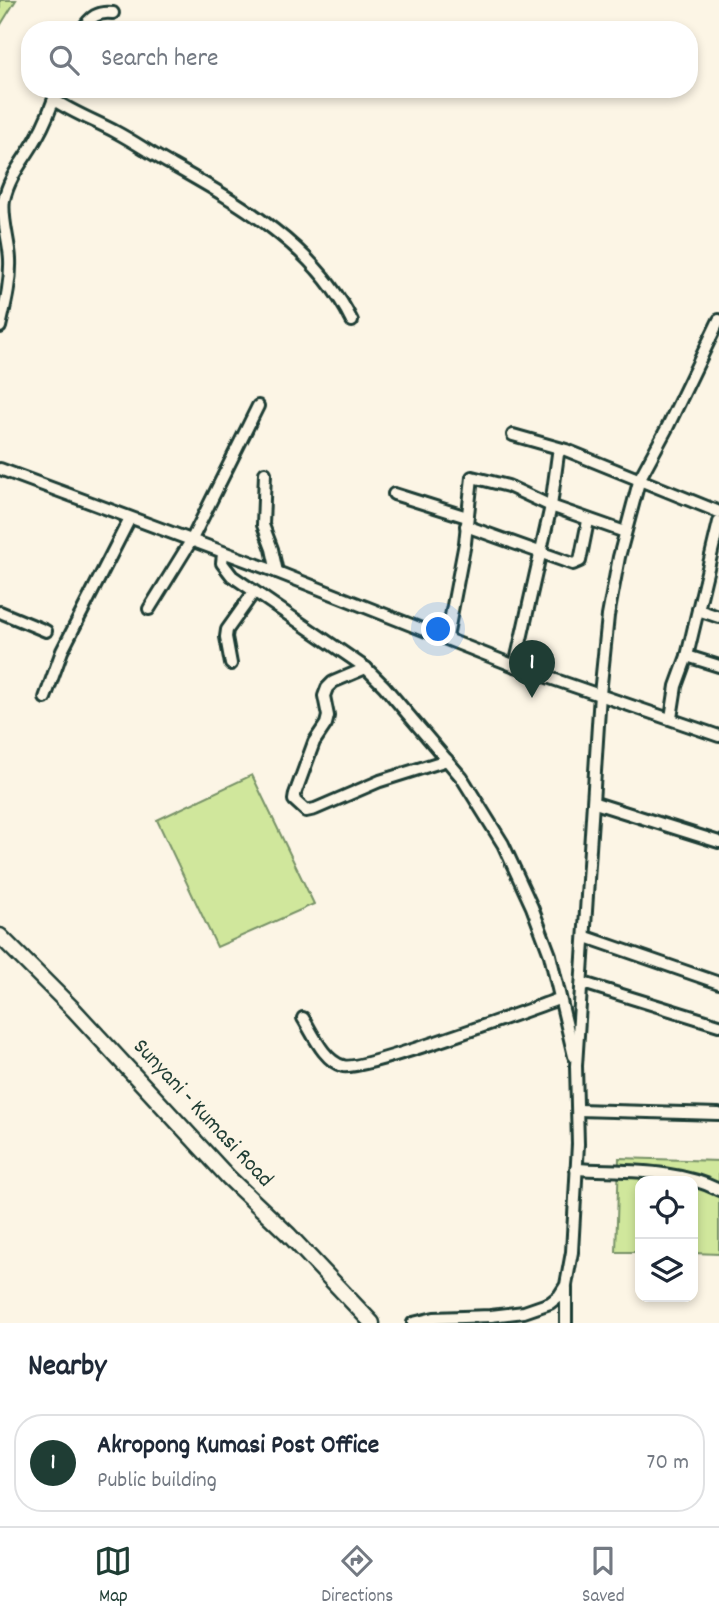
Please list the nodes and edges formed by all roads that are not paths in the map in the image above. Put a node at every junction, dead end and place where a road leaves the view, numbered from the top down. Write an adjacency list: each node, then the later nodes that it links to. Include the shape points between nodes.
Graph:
1 (113, 12): 2 (street)
2 (88, 21)
3 (54, 98): 5 (street, via 9,183)
4 (58, 98): 7 (street, via 76,114 134,141 281,235 330,285)
5 (4, 243): 8 (street, via 9,283)
6 (719, 320): 14 (street)
7 (352, 321)
8 (0, 327)
9 (258, 407): 23 (street)
10 (513, 435): 11 (street)
11 (561, 450): 14 (street); 16 (street)
12 (0, 470): 18 (street)
13 (265, 473): 26 (street, via 263,525)
14 (640, 478): 17 (street); 22 (street)
15 (394, 494): 20 (street)
16 (551, 506): 19 (street); 20 (street, via 474,476); 24 (street)
17 (719, 512)
18 (130, 518): 23 (street); 40 (street, via 62,651)
19 (589, 521): 22 (street); 24 (street, via 577,563)
20 (466, 522): 24 (street); 33 (street)
21 (719, 522): 29 (street)
22 (625, 533): 39 (street, via 608,616)
23 (191, 541): 25 (street); 28 (street)
24 (541, 552): 36 (street)
25 (223, 554): 26 (street); 27 (street, via 225,568)
26 (277, 572): 33 (street)
27 (254, 592): 35 (street, via 227,630); 38 (street)
28 (149, 609)
29 (698, 610): 31 (street); 34 (street)
30 (0, 612): 32 (street)
31 (719, 617)
32 (46, 631)
33 (447, 637): 36 (street)
34 (687, 656): 37 (street); 41 (street)
35 (231, 664)
36 (515, 666): 39 (street)
37 (719, 666)
38 (366, 668): 43 (street); 43 (street, via 327,688 326,724 314,742 295,794 299,806 306,811 315,809)
39 (600, 694): 41 (street); 44 (street)
40 (46, 698)
41 (671, 718): 42 (street)
42 (719, 736)
43 (447, 760): 50 (street, via 463,778 516,872 550,956)
44 (595, 803): 45 (street); 47 (street)
45 (719, 842)
46 (0, 936): 59 (main road, Sunyani - Kumasi Road)
47 (586, 937): 48 (street); 49 (street)
48 (583, 982): 52 (street); 53 (street)
49 (719, 983)
50 (559, 999): 51 (street, via 345,1068 331,1059); 53 (street)
51 (303, 1018)
52 (719, 1025)
53 (576, 1066): 54 (street)
54 (578, 1110): 55 (street); 56 (street)
55 (719, 1114)
56 (576, 1169): 57 (street, via 677,1175); 58 (street)
57 (719, 1190)
58 (566, 1285): 60 (street, via 550,1303 524,1312); 61 (street)
59 (372, 1323)
60 (413, 1323)
61 (566, 1323)

